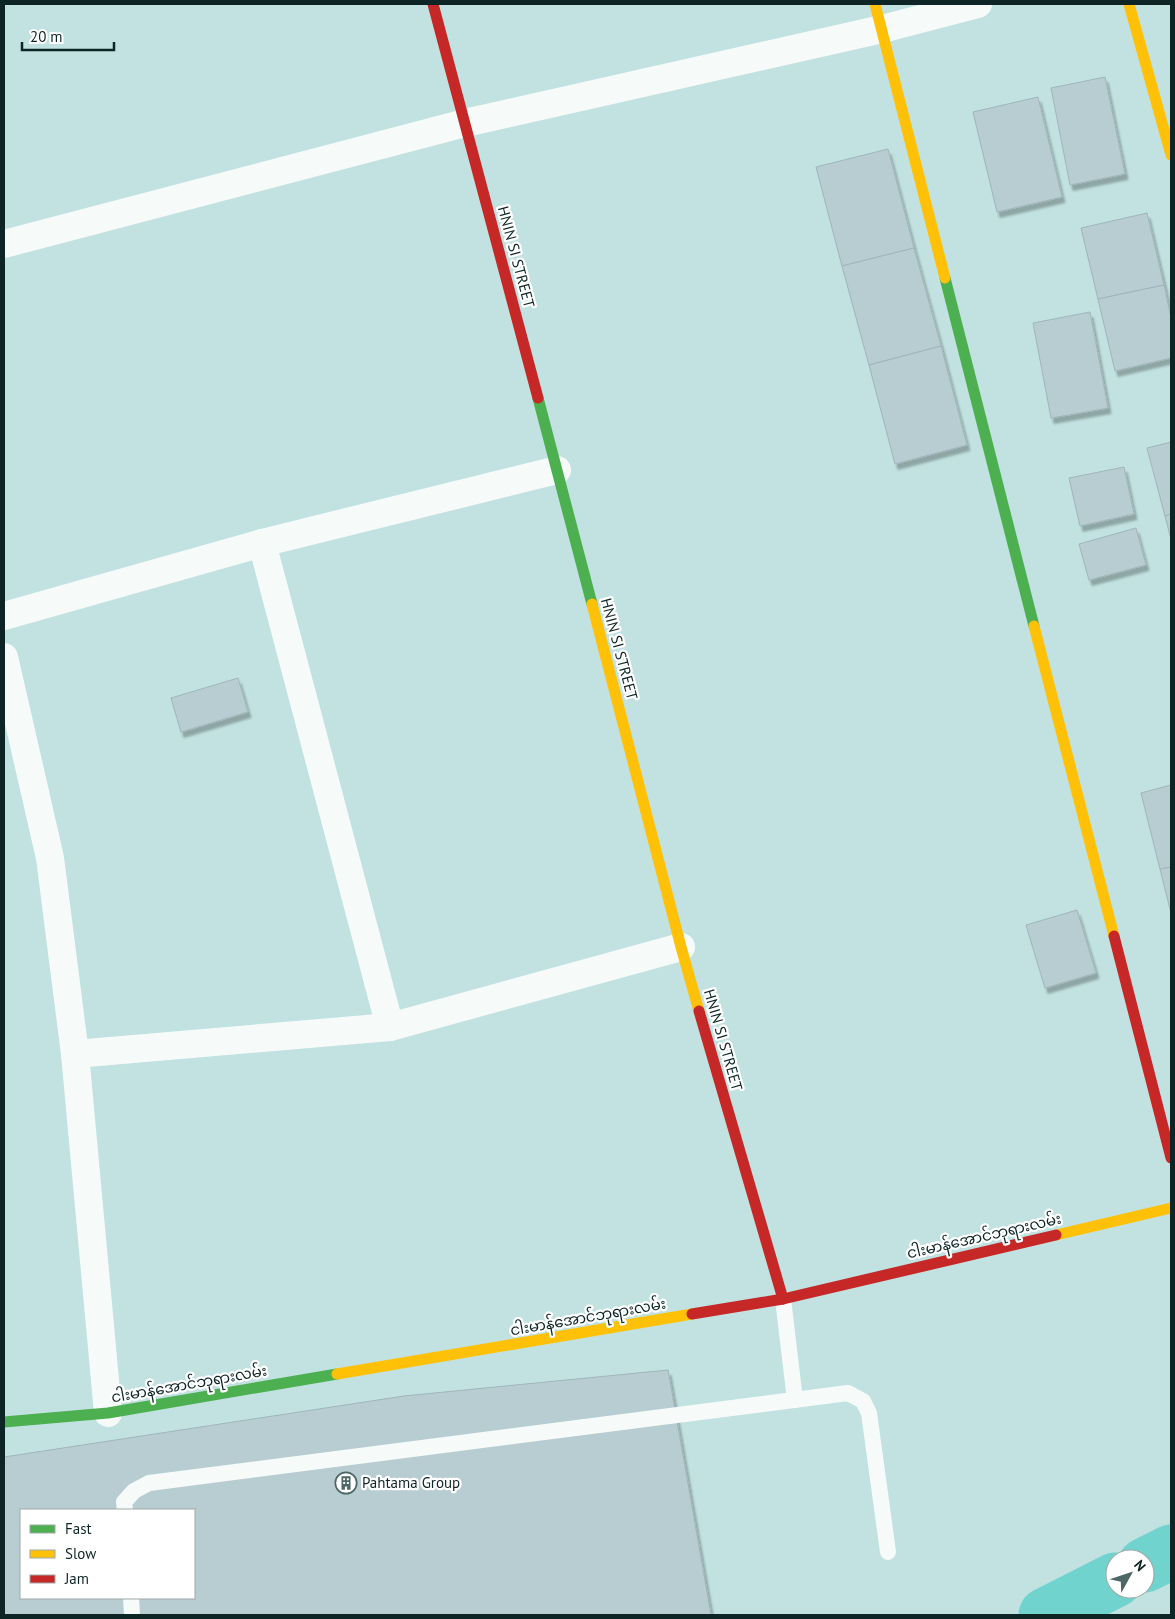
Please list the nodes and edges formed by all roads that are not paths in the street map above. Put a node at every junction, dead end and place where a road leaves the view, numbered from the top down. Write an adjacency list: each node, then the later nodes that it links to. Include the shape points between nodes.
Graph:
1 (433, 4): 5 (street, HNIN SI STREET)
2 (978, 4): 4 (street)
3 (1129, 4): 6 (street)
4 (878, 16): 5 (street); 15 (street)
5 (465, 124): 7 (street); 8 (street, HNIN SI STREET)
6 (1171, 155)
7 (4, 244)
8 (557, 470): 9 (street); 12 (street, HNIN SI STREET)
9 (262, 543): 10 (street); 13 (street)
10 (4, 616)
11 (4, 657): 14 (street, via 50,858)
12 (681, 947): 13 (street); 17 (street, HNIN SI STREET)
13 (390, 1027): 14 (street)
14 (75, 1054): 19 (street)
15 (1171, 1158)
16 (1171, 1208): 17 (street, ငါးမာန်အောင်ဘုရားလမ်း)
17 (783, 1299): 18 (lane); 19 (street, ငါးမာန်အောင်ဘုရားလမ်း)
18 (795, 1400): 21 (lane, via 149,1483 134,1491 124,1502); 22 (lane, via 848,1393 862,1402 869,1413)
19 (108, 1413): 20 (street, ငါးမာန်အောင်ဘုရားလမ်း)
20 (4, 1422)
21 (125, 1509)
22 (888, 1552)
23 (131, 1599): 24 (lane)
24 (132, 1615)

